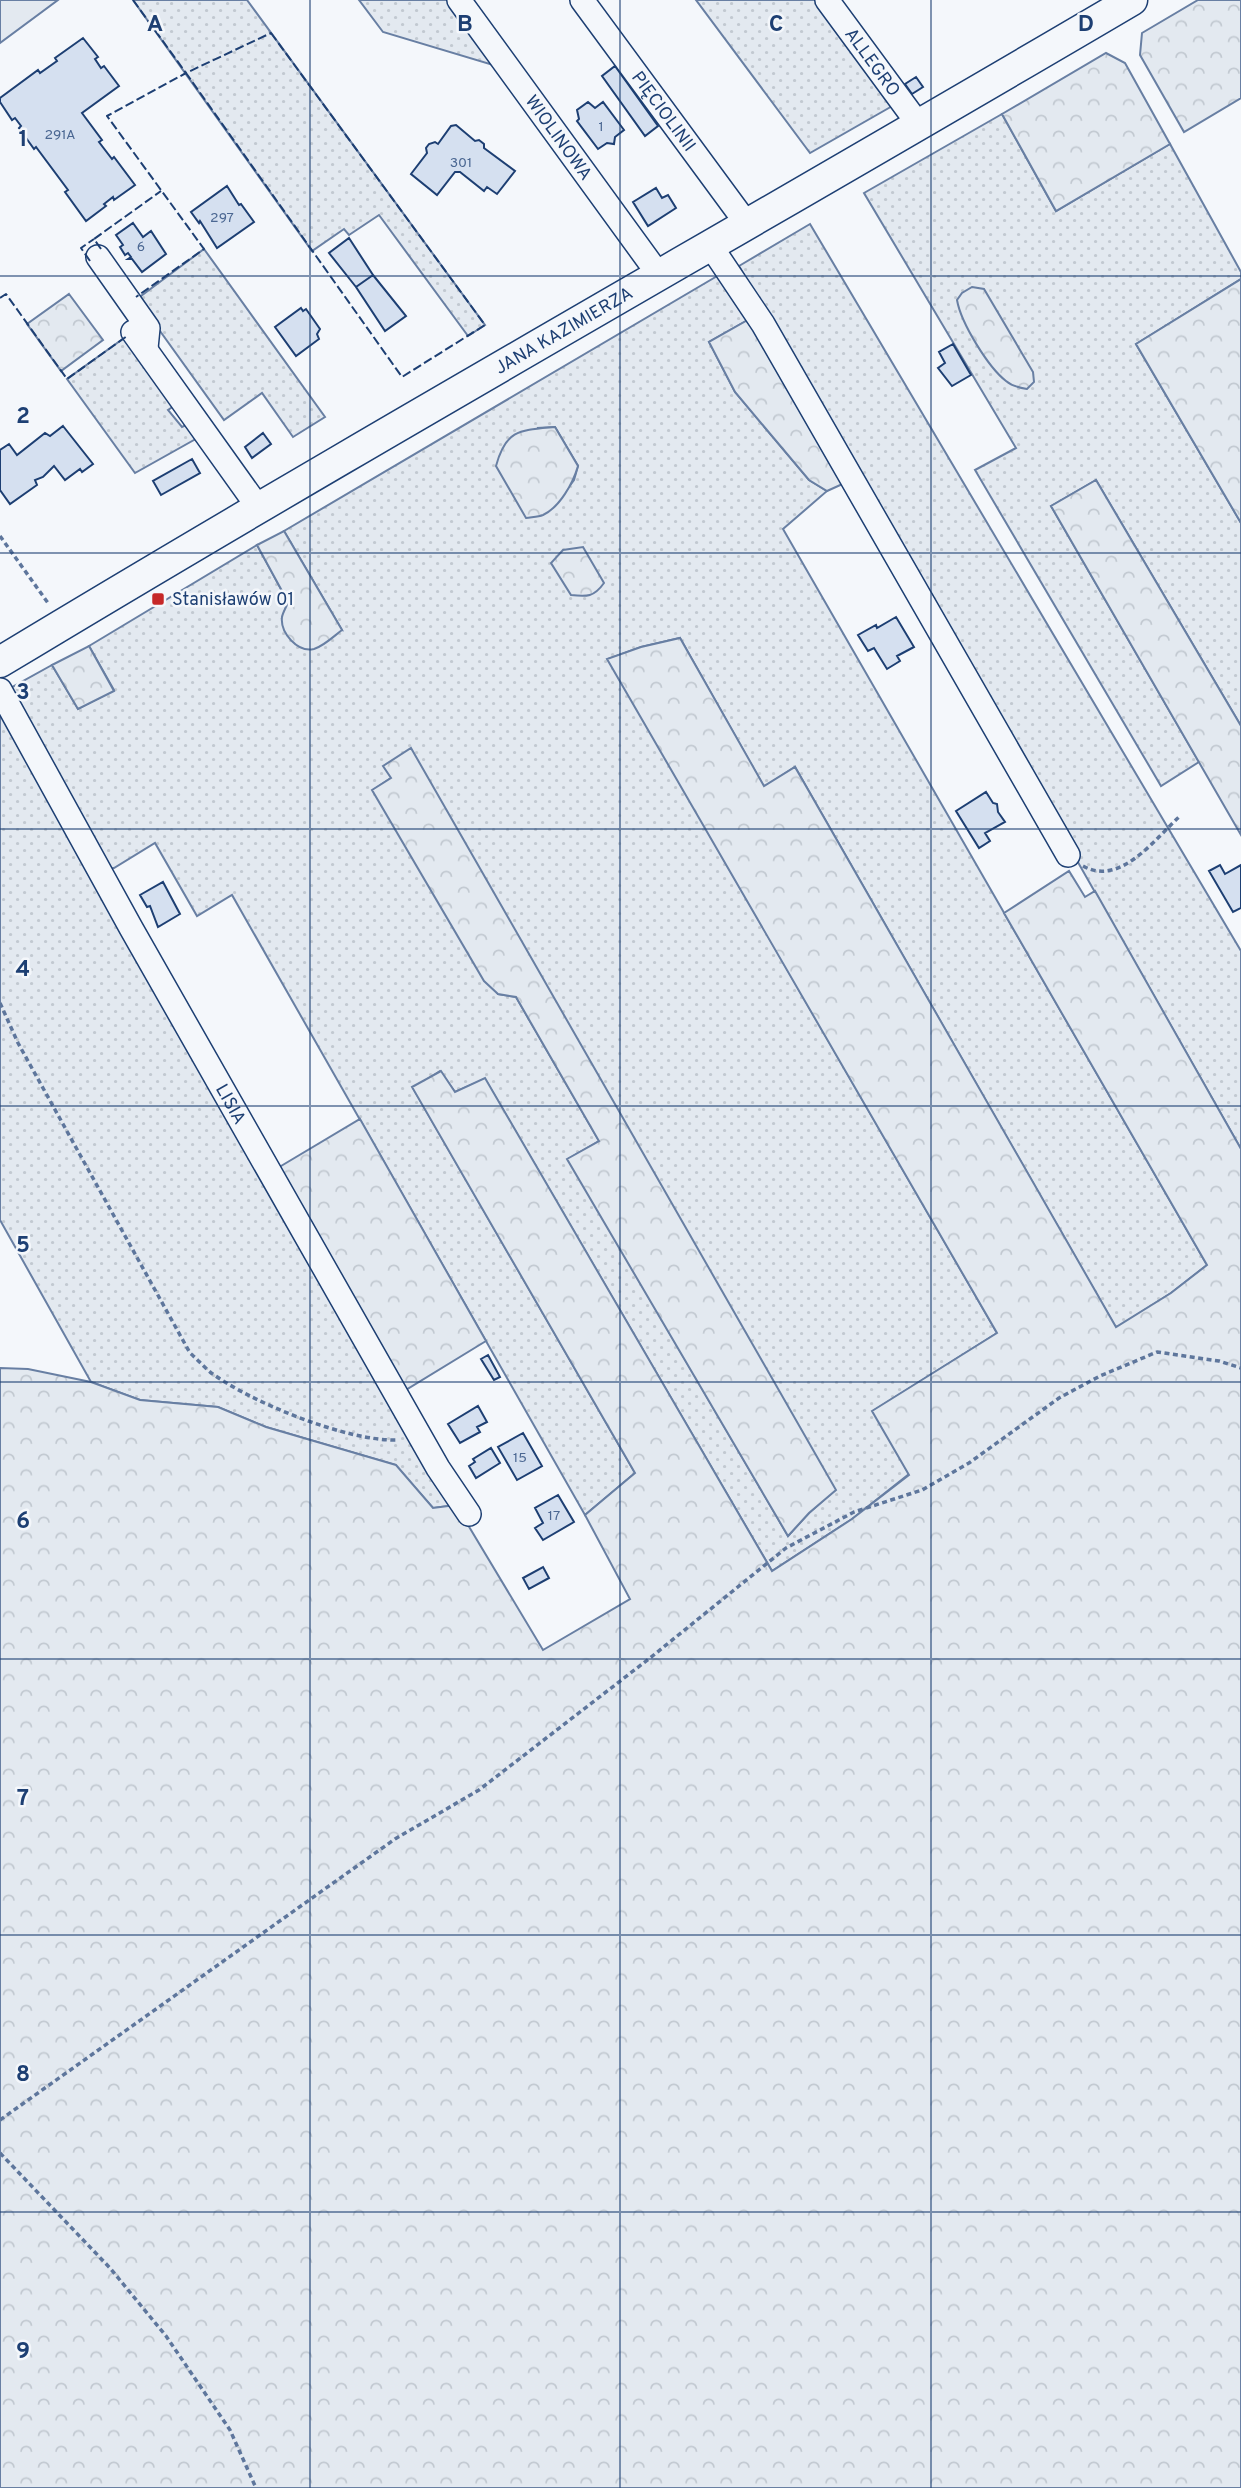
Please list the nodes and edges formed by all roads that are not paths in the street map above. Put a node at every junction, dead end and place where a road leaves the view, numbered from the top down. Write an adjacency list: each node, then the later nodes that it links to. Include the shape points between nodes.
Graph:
1 (459, 0): 9 (street, WIOLINOWA)
2 (582, 0): 6 (street, PIĘCIOLINII)
3 (827, 0): 5 (street, ALLEGRO)
4 (1132, 0): 5 (main road, JANA KAZIMIERZA)
5 (919, 125): 6 (main road, JANA KAZIMIERZA)
6 (747, 223): 7 (main road, JANA KAZIMIERZA)
7 (710, 245): 9 (main road, JANA KAZIMIERZA); 13 (street, via 763,324)
8 (98, 257): 10 (street, via 144,320 143,338)
9 (659, 275): 10 (main road, JANA KAZIMIERZA)
10 (258, 507): 11 (main road, JANA KAZIMIERZA)
11 (0, 662)
12 (0, 690): 14 (street, LISIA, via 422,1440)
13 (1068, 855)
14 (469, 1514)

